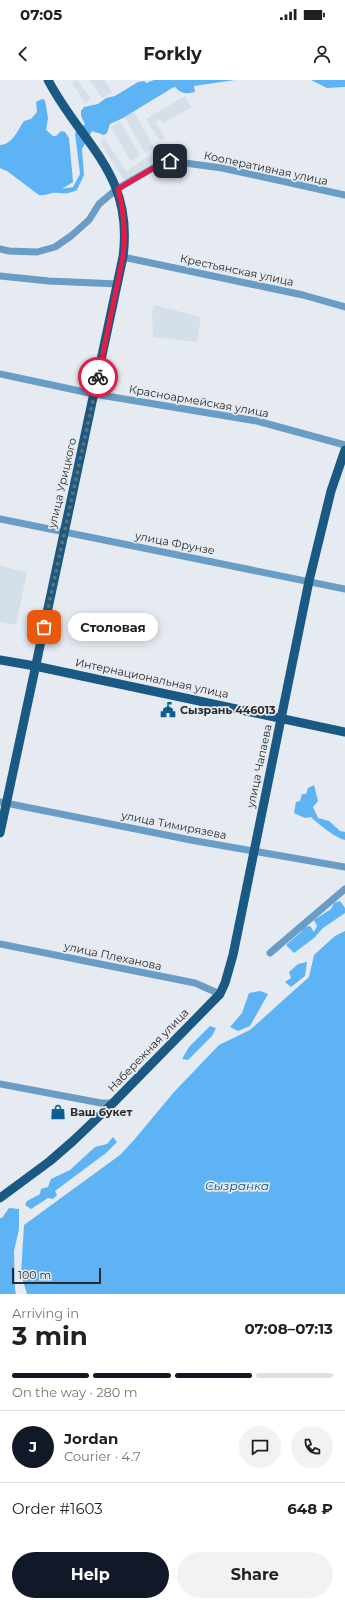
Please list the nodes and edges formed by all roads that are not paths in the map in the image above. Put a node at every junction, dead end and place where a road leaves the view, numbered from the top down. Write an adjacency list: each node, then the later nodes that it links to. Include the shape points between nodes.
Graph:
1 (48, 80): 2 (main road, улица Урицкого, via 92,144)
2 (118, 189): 3 (street, Кооперативная улица, via 160,164 170,161 222,168); 4 (street, Кооперативная улица, via 99,204 89,220 55,247 37,252); 5 (main road, улица Урицкого, via 125,224)
3 (345, 195)
4 (0, 249)
5 (123, 257): 7 (main road, улица Урицкого); 8 (street, Крестьянская улица, via 303,295)
6 (0, 276): 7 (street)
7 (118, 284): 10 (main road, улица Урицкого)
8 (345, 307)
9 (0, 374): 10 (street, Красноармейская улица)
10 (94, 394): 11 (street, Красноармейская улица, via 257,421); 14 (main road, улица Урицкого)
11 (345, 445)
12 (345, 450): 15 (main road, улица Чапаева, via 331,491)
13 (0, 519): 14 (street, улица Фрунзе)
14 (63, 532): 15 (street, улица Фрунзе); 18 (main road, улица Урицкого)
15 (309, 581): 16 (street, улица Фрунзе); 19 (main road, улица Чапаева)
16 (345, 589)
17 (0, 660): 18 (main road, Интернациональная улица)
18 (35, 666): 19 (main road, Интернациональная улица); 21 (main road, улица Урицкого)
19 (282, 718): 20 (main road, Интернациональная улица); 23 (main road, улица Чапаева)
20 (345, 732)
21 (3, 803): 22 (main road, улица Урицкого); 23 (street, улица Тимирязева)
22 (0, 833)
23 (254, 850): 24 (street, улица Тимирязева); 28 (main road, улица Чапаева, via 230,968)
24 (345, 867)
25 (345, 889): 27 (street)
26 (0, 944): 28 (street, улица Плеханова, via 195,983)
27 (270, 953)
28 (220, 994): 30 (main road, Набережная улица)
29 (0, 1084): 30 (street)
30 (113, 1103): 31 (main road, Набережная улица, via 50,1161)
31 (0, 1198)

